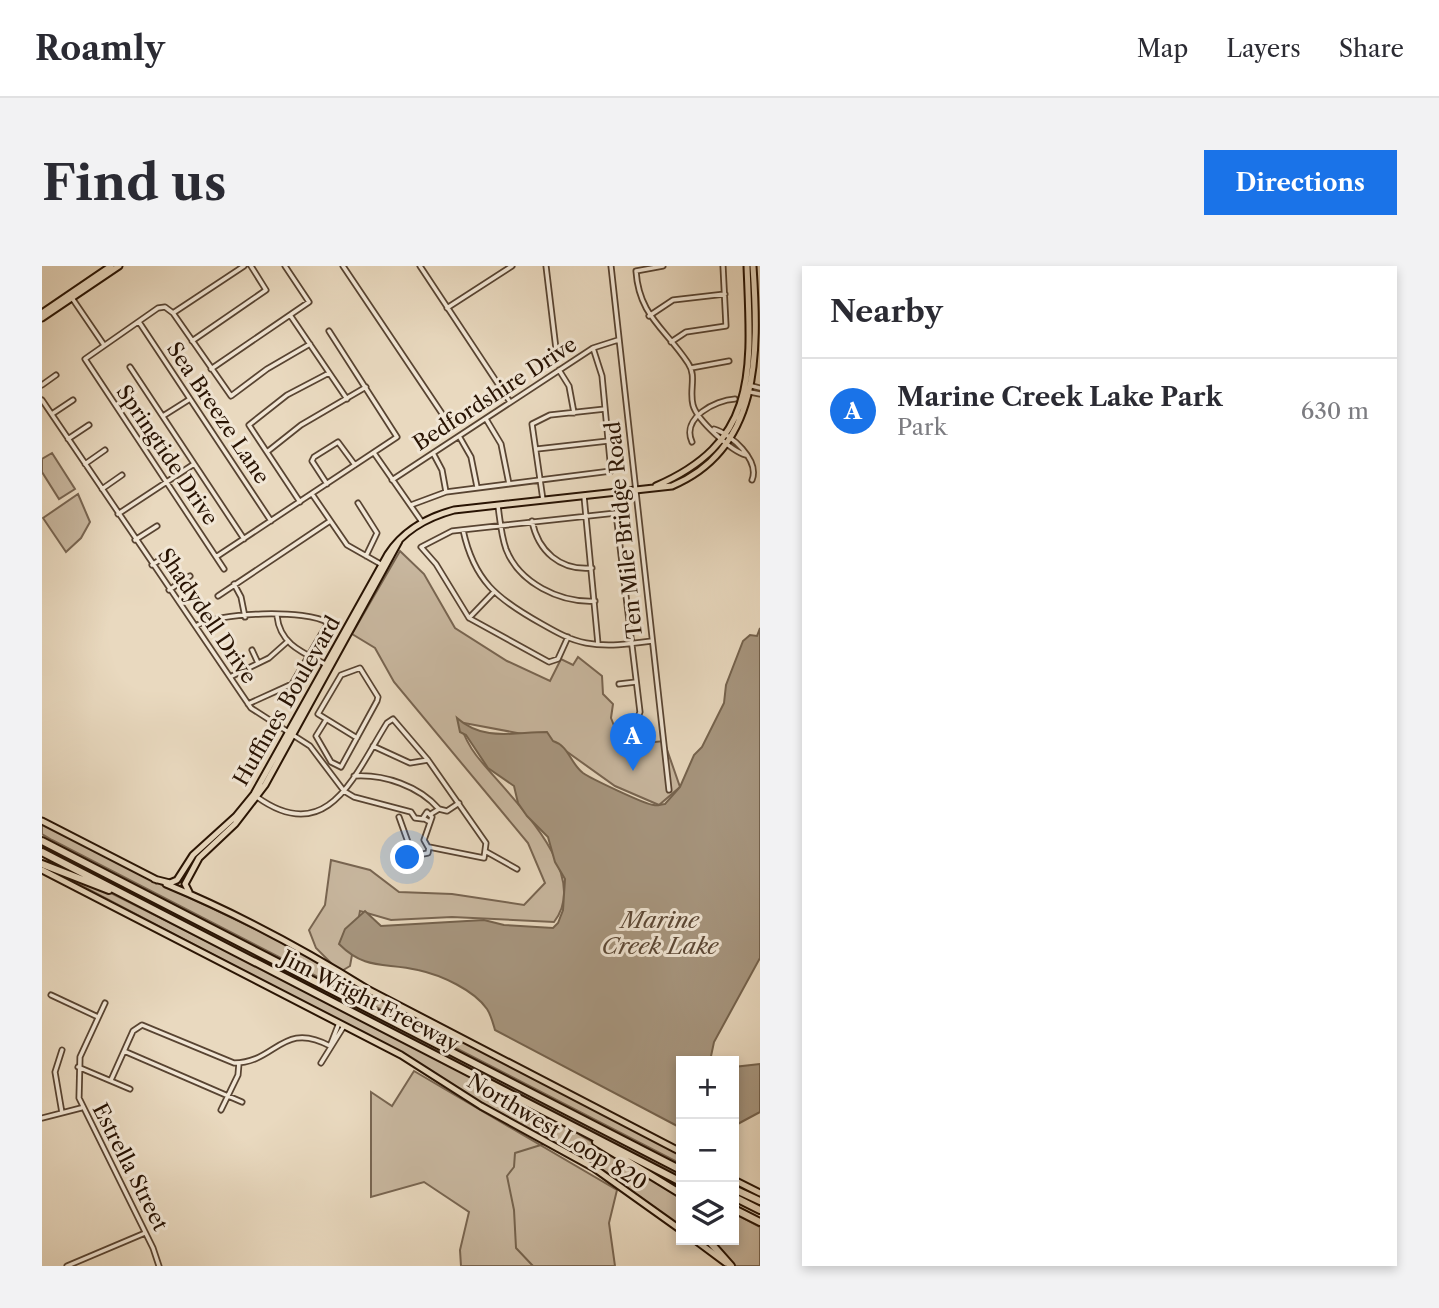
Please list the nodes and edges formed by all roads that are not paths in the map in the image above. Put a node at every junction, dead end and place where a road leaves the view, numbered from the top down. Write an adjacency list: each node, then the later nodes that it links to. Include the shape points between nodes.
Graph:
1 (111, 266): 19 (main road)
2 (119, 266): 16 (main road)
3 (244, 266): 18 (street)
4 (251, 266): 25 (street, via 266,290)
5 (285, 266): 20 (street, via 309,302)
6 (343, 266): 53 (street)
7 (419, 266): 17 (street)
8 (512, 266): 17 (street)
9 (547, 266): 30 (street, via 556,349)
10 (611, 266): 24 (street, Ten Mile Bridge Road)
11 (663, 266): 21 (street, via 637,270 639,297)
12 (723, 266): 15 (street)
13 (747, 266): 40 (main road, Huffines Boulevard)
14 (753, 266): 40 (main road, Huffines Boulevard, via 760,367)
15 (725, 294): 21 (street, via 673,300); 26 (street, via 726,327 686,332)
16 (72, 298): 19 (main road); 28 (street)
17 (447, 308): 46 (street)
18 (173, 313): 22 (street, via 165,307); 25 (street)
19 (44, 315)
20 (290, 315): 27 (street); 34 (street)
21 (649, 316): 26 (street)
22 (139, 322): 28 (street); 41 (street, Sea Breeze Lane)
23 (329, 331): 39 (street)
24 (618, 340): 29 (street, Bedfordshire Drive); 78 (street, Ten Mile Bridge Road)
25 (192, 341): 34 (street)
26 (671, 342): 33 (street)
27 (310, 344): 34 (street, via 230,396); 36 (street)
28 (104, 345): 73 (street, Springtide Drive, via 85,359)
29 (593, 348): 35 (street, Bedfordshire Drive); 47 (street)
30 (550, 356)
31 (729, 361): 33 (street)
32 (130, 367): 50 (street)
33 (691, 368): 51 (street, via 692,401)
34 (211, 369)
35 (559, 370): 46 (street, Bedfordshire Drive); 48 (street, via 569,386)
36 (329, 373): 45 (street); 63 (street, via 287,395 249,425)
37 (56, 375): 38 (street)
38 (42, 385)
39 (366, 387): 45 (street); 64 (street, via 397,437)
40 (756, 392): 60 (main road, Huffines Boulevard)
41 (190, 398): 50 (street); 89 (street, Sea Breeze Lane)
42 (735, 399): 51 (street)
43 (42, 400): 49 (street, Shadydell Drive)
44 (73, 400): 49 (street)
45 (347, 400): 63 (street, via 301,425)
46 (510, 402): 54 (street, Bedfordshire Drive)
47 (605, 409): 48 (street); 58 (street)
48 (574, 413): 61 (street, via 533,422)
49 (52, 414): 57 (street, Shadydell Drive)
50 (163, 416): 67 (street)
51 (698, 416): 59 (street, via 689,427); 60 (street)
52 (750, 416): 60 (main road, Huffines Boulevard)
53 (445, 418)
54 (486, 419): 56 (street, Bedfordshire Drive); 75 (street, via 501,444)
55 (89, 425): 57 (street)
56 (459, 436): 65 (street, Bedfordshire Drive); 76 (street, via 471,457)
57 (68, 439): 66 (street, Shadydell Drive)
58 (609, 441): 61 (street); 71 (street, via 611,471)
59 (691, 442)
60 (729, 442): 72 (street, via 754,464); 78 (main road, Huffines Boulevard, via 701,465 653,488)
61 (537, 449): 71 (street)
62 (105, 450): 66 (street)
63 (267, 452): 83 (street)
64 (374, 453): 68 (street); 70 (street)
65 (433, 453): 70 (street, Bedfordshire Drive); 79 (street)
66 (85, 464): 77 (street, Shadydell Drive)
67 (194, 464): 73 (street); 96 (street)
68 (355, 466): 74 (street); 74 (street, via 341,444 334,443 312,460)
69 (122, 475): 77 (street)
70 (392, 480): 85 (street)
71 (541, 480): 75 (street); 82 (street)
72 (752, 480)
73 (166, 483): 87 (street); 100 (street, Springtide Drive)
74 (327, 484): 80 (street)
75 (509, 484): 76 (street)
76 (477, 487): 79 (street)
77 (102, 489): 87 (street, Shadydell Drive)
78 (634, 490): 81 (main road, Huffines Boulevard); 116 (street, Ten Mile Bridge Road)
79 (446, 492): 85 (street)
80 (312, 494): 83 (street); 90 (street)
81 (584, 496): 82 (main road, Huffines Boulevard); 88 (street)
82 (543, 500): 86 (main road, Huffines Boulevard)
83 (300, 502): 89 (street)
84 (358, 503): 99 (street, via 377,533)
85 (411, 505): 92 (street)
86 (498, 506): 92 (main road, Huffines Boulevard, via 454,510); 93 (street)
87 (118, 514): 97 (street, Shadydell Drive)
88 (586, 516): 91 (street); 103 (street); 118 (street, via 616,513)
89 (271, 521): 96 (street)
90 (330, 521): 99 (street, via 347,545); 106 (street)
91 (532, 521): 93 (street); 103 (street, via 536,539 546,553 571,567)
92 (422, 522): 102 (main road, Huffines Boulevard, via 399,541)
93 (500, 524): 95 (street); 110 (street, via 505,546 523,575 564,598)
94 (157, 526): 97 (street)
95 (463, 530): 108 (street, via 471,560); 113 (street, via 421,547)
96 (244, 539): 100 (street)
97 (135, 540): 101 (street, Shadydell Drive)
98 (173, 551): 101 (street)
99 (366, 556): 102 (street)
100 (216, 557): 104 (street, Springtide Drive)
101 (152, 565): 107 (street, Shadydell Drive)
102 (384, 566): 123 (main road, Huffines Boulevard)
103 (592, 568): 110 (street)
104 (224, 569)
105 (190, 576): 107 (street)
106 (234, 584): 109 (street); 112 (street)
107 (169, 590): 114 (street, Shadydell Drive)
108 (494, 592): 113 (street); 115 (street, via 516,610)
109 (218, 596)
110 (595, 601): 119 (street)
111 (277, 615): 112 (street); 117 (street); 121 (street, via 307,614 328,623)
112 (245, 617): 114 (street, via 208,619)
113 (469, 618): 115 (street, via 550,662 558,659)
114 (196, 626): 124 (street, Shadydell Drive)
115 (568, 638): 119 (street)
116 (651, 641): 118 (street); 135 (street, Ten Mile Bridge Road)
117 (287, 642): 121 (street); 122 (street)
118 (632, 643): 119 (street); 125 (street)
119 (598, 644)
120 (252, 650): 122 (street)
121 (310, 656): 123 (street); 127 (street, via 292,684)
122 (258, 663): 124 (street)
123 (328, 666): 130 (main road, Huffines Boulevard)
124 (230, 677): 127 (street, Shadydell Drive)
125 (636, 682): 126 (street); 129 (street, via 640,712)
126 (620, 684)
127 (248, 704): 130 (street, Shadydell Drive)
128 (326, 720): 131 (street); 131 (street, via 316,736 331,762 341,767); 131 (street, Huffines Boulevard, via 317,714 341,676 360,668 378,697)
129 (635, 722)
130 (291, 735): 136 (street, Shadydell Drive, via 310,746); 137 (main road, Huffines Boulevard)
131 (357, 738)
132 (373, 746): 133 (street, via 410,763); 133 (street, via 393,719); 134 (street)
133 (428, 760): 138 (street)
134 (354, 776): 136 (street); 139 (street, via 374,775 417,790)
135 (669, 790)
136 (344, 791): 137 (street, via 323,810 302,815 285,813); 142 (street)
137 (256, 796): 146 (main road, Huffines Boulevard)
138 (459, 803): 139 (street, via 447,811); 147 (street, via 486,844)
139 (439, 809): 140 (street)
140 (431, 814): 142 (street); 142 (street, via 425,813)
141 (398, 817): 145 (street, via 413,856 428,853)
142 (426, 820): 145 (street, via 424,839)
143 (42, 821): 152 (main road, Northwest Loop 820)
144 (42, 839): 175 (highway, Jim Wright Freeway)
145 (429, 847): 147 (street, via 484,858)
146 (205, 848): 152 (main road, Huffines Boulevard, via 174,882); 153 (main road, Huffines Boulevard, via 186,880)
147 (485, 851): 150 (street)
148 (42, 852): 154 (highway, Jim Wright Freeway)
149 (42, 864): 154 (highway)
150 (517, 869)
151 (42, 870): 158 (main road, Northwest Loop 820)
152 (154, 879): 153 (main road, Northwest Loop 820)
153 (191, 895): 174 (main road, Northwest Loop 820)
154 (143, 903): 173 (highway, Jim Wright Freeway)
155 (51, 995): 157 (street)
156 (105, 1003): 157 (street, Estrella Street)
157 (98, 1017): 164 (street, Estrella Street)
158 (342, 1024): 159 (street); 186 (main road, Northwest Loop 820, via 584,1162)
159 (330, 1046): 162 (street, via 311,1037 294,1037); 163 (street)
160 (62, 1050): 171 (street, via 55,1072)
161 (124, 1051): 162 (street, via 133,1031 142,1025); 165 (street); 167 (street)
162 (239, 1063): 167 (street)
163 (321, 1063)
164 (78, 1067): 165 (street); 169 (street, Estrella Street)
165 (111, 1080): 166 (street)
166 (130, 1088)
167 (228, 1096): 168 (street); 170 (street)
168 (242, 1102)
169 (81, 1108): 171 (street); 187 (street, Estrella Street)
170 (221, 1110)
171 (62, 1113): 172 (street)
172 (42, 1118)
173 (571, 1126): 176 (highway, Jim Wright Freeway); 178 (highway)
174 (676, 1149)
175 (676, 1167)
176 (676, 1179)
177 (738, 1182): 180 (main road)
178 (676, 1191)
179 (739, 1191): 182 (highway)
180 (760, 1193)
181 (739, 1200): 183 (highway)
182 (760, 1201)
183 (760, 1210)
184 (739, 1212): 185 (highway)
185 (760, 1222)
186 (676, 1226)
187 (146, 1233): 190 (street); 191 (street, Estrella Street)
188 (702, 1245): 192 (main road)
189 (712, 1245): 192 (highway)
190 (66, 1266)
191 (159, 1266)
192 (730, 1266)

